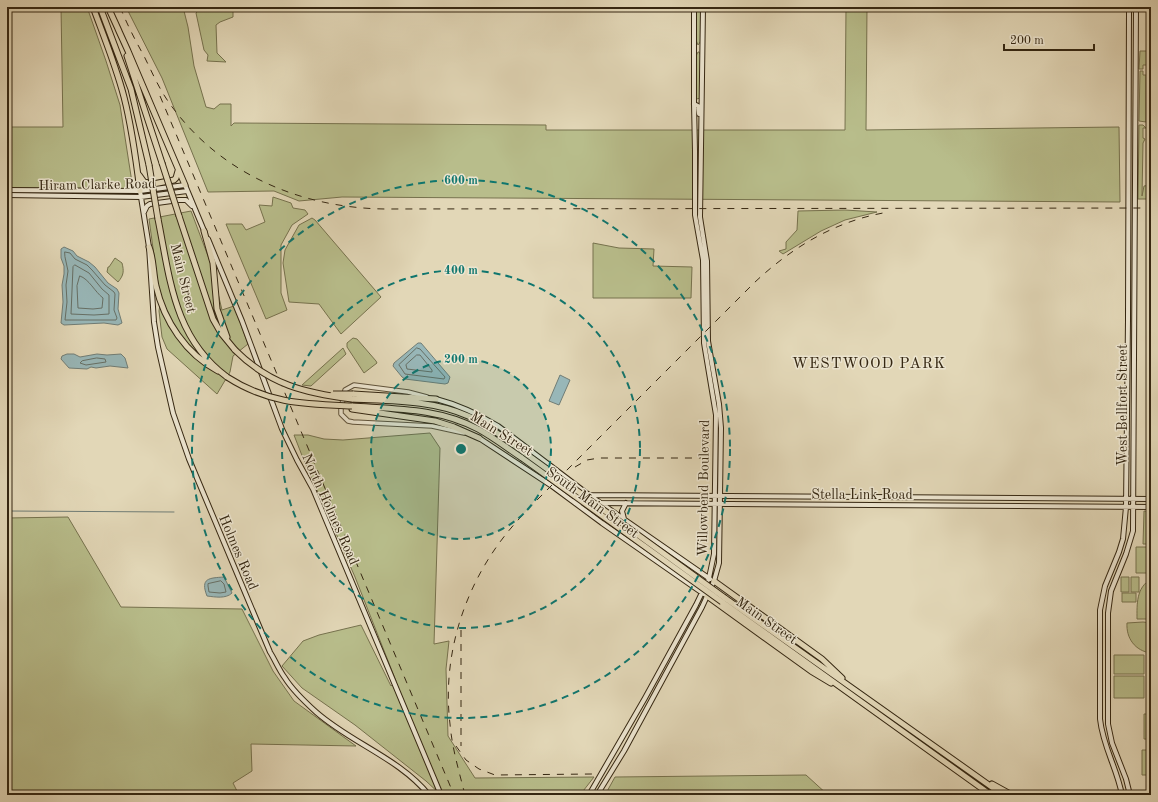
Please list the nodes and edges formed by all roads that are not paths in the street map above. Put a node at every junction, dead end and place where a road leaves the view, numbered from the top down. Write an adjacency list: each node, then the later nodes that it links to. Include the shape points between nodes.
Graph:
1 (93, 7): 17 (highway, via 123,96)
2 (100, 7): 35 (highway, Main Street, bridge, via 131,89 174,298 180,316 197,346)
3 (108, 7): 8 (highway, Main Street)
4 (694, 7): 9 (main road, Willowbend Boulevard)
5 (702, 7): 10 (main road, Willowbend Boulevard)
6 (1129, 7): 12 (main road, West Bellfort Street)
7 (1136, 7): 13 (main road, West Bellfort Street)
8 (118, 29): 16 (highway); 32 (highway, Main Street, bridge, via 213,319)
9 (694, 49): 10 (main road); 11 (main road, Willowbend Boulevard)
10 (702, 49): 14 (main road, Willowbend Boulevard)
11 (694, 104): 14 (main road, via 698,106); 15 (main road, Willowbend Boulevard)
12 (1128, 123): 13 (main road); 29 (main road, West Bellfort Street)
13 (1135, 123): 30 (main road, West Bellfort Street)
14 (701, 126): 15 (main road, Willowbend Boulevard)
15 (698, 151): 31 (main road, Willowbend Boulevard, via 700,217 707,252)
16 (178, 169): 17 (highway, via 174,180 153,184 144,182); 18 (highway)
17 (138, 174): 22 (highway)
18 (186, 188): 22 (main road, Hiram Clarke Road); 25 (main road)
19 (7, 190): 21 (main road, Hiram Clarke Road)
20 (90, 191): 21 (main road, Hiram Clarke Road); 22 (main road, Hiram Clarke Road); 24 (main road)
21 (42, 193): 23 (main road, Hiram Clarke Road); 24 (main road, Hiram Clarke Road)
22 (141, 194): 24 (main road, Hiram Clarke Road); 26 (main road)
23 (7, 195)
24 (90, 196)
25 (195, 210): 26 (main road, via 184,200 150,204 144,211); 27 (main road)
26 (145, 218): 28 (main road)
27 (204, 231): 32 (highway, via 213,263 217,309 224,332); 90 (main road, North Holmes Road, via 242,321 282,429 312,489)
28 (149, 247): 35 (highway, via 156,288 166,316 180,338 196,355); 89 (main road, Holmes Road, via 154,322 173,413 189,459 270,652 285,679 317,713 395,765 419,783)
29 (1128, 275): 30 (main road); 33 (main road, West Bellfort Street)
30 (1134, 275): 34 (main road, West Bellfort Street)
31 (706, 341): 40 (main road, Willowbend Boulevard); 41 (main road, Willowbend Boulevard, via 719,404)
32 (233, 349): 36 (highway, Main Street, bridge, via 251,365 276,381 308,392)
33 (1128, 358): 34 (main road); 37 (main road, West Bellfort Street)
34 (1133, 358): 37 (main road, West Bellfort Street)
35 (222, 373): 39 (highway, Main Street, bridge, via 247,389 268,397)
36 (352, 397): 38 (highway, via 393,395); 43 (highway, Main Street, via 420,403 455,411 479,422)
37 (1130, 397): 44 (main road, West Bellfort Street); 45 (main road, West Bellfort Street)
38 (436, 399): 42 (street, South Main Street, via 408,392 354,385 345,390 341,409 348,421 432,426); 46 (main road, South Main Street, via 482,416)
39 (352, 407): 42 (highway, via 435,421); 43 (highway, Main Street, via 441,414 478,429)
40 (716, 428): 41 (main road); 50 (main road, Willowbend Boulevard)
41 (721, 428): 51 (main road, Willowbend Boulevard)
42 (479, 438): 49 (main road, South Main Street)
43 (523, 456): 76 (highway, Main Street, bridge)
44 (1127, 462): 45 (main road); 52 (main road, West Bellfort Street)
45 (1134, 462): 53 (main road, West Bellfort Street)
46 (574, 484): 47 (main road, South Main Street); 49 (main road)
47 (589, 495): 48 (main road, Stella Link Road); 56 (main road, South Main Street)
48 (649, 495): 50 (main road, Stella Link Road); 58 (main road)
49 (566, 496): 55 (main road, South Main Street)
50 (715, 496): 51 (main road, Stella Link Road); 59 (main road, Willowbend Boulevard)
51 (721, 496): 52 (main road, Stella Link Road); 60 (main road, Willowbend Boulevard)
52 (1126, 499): 53 (main road, Stella Link Road); 61 (main road, West Bellfort Street)
53 (1133, 499): 54 (main road, Stella Link Road); 62 (main road, West Bellfort Street)
54 (1151, 499)
55 (573, 501): 56 (main road, Stella Link Road); 72 (main road, South Main Street)
56 (602, 503): 57 (main road, Stella Link Road); 64 (main road, South Main Street)
57 (626, 503): 58 (main road, Stella Link Road); 64 (main road, via 622,511)
58 (649, 503): 59 (main road, Stella Link Road)
59 (715, 504): 60 (main road, Stella Link Road); 65 (main road, Willowbend Boulevard)
60 (721, 504): 61 (main road, Stella Link Road); 66 (main road, Willowbend Boulevard)
61 (1126, 507): 62 (main road, Stella Link Road); 67 (main road, West Bellfort Street, via 1123,539)
62 (1133, 507): 63 (main road, Stella Link Road); 68 (main road, West Bellfort Street, via 1133,531)
63 (1151, 507)
64 (624, 519): 69 (main road, South Main Street)
65 (715, 546): 66 (main road); 70 (main road, Willowbend Boulevard)
66 (720, 546): 71 (main road, Willowbend Boulevard)
67 (1117, 556): 68 (main road); 82 (main road, West Bellfort Street, via 1105,586 1100,610)
68 (1124, 560): 83 (main road, West Bellfort Street, via 1111,591 1108,612)
69 (697, 570): 70 (main road, South Main Street); 72 (main road, via 700,576 696,583)
70 (709, 578): 71 (main road, South Main Street); 74 (main road, Willowbend Boulevard)
71 (714, 581): 73 (highway); 75 (main road, Willowbend Boulevard)
72 (689, 584): 74 (main road, South Main Street)
73 (726, 590): 76 (highway, via 720,591 717,599); 79 (highway, via 822,659)
74 (702, 593): 75 (main road, South Main Street); 77 (main road, Willowbend Boulevard)
75 (707, 596): 76 (highway); 78 (main road, Willowbend Boulevard)
76 (722, 601): 79 (highway, Main Street); 93 (highway, Main Street)
77 (662, 666): 78 (main road); 80 (main road, Willowbend Boulevard)
78 (668, 669): 81 (main road, Willowbend Boulevard)
79 (860, 694): 87 (highway, Main Street)
80 (645, 698): 81 (main road); 84 (main road, Willowbend Boulevard)
81 (651, 702): 85 (main road, Willowbend Boulevard)
82 (1100, 714): 83 (main road); 88 (main road, West Bellfort Street, via 1104,744)
83 (1108, 714): 86 (main road, West Bellfort Street, via 1110,734)
84 (616, 748): 85 (main road); 91 (main road, Willowbend Boulevard)
85 (624, 751): 92 (main road, Willowbend Boulevard)
86 (1120, 764): 88 (main road); 97 (main road, West Bellfort Street)
87 (964, 767): 94 (highway, Main Street); 95 (highway)
88 (1113, 767): 96 (main road, West Bellfort Street)
89 (429, 795)
90 (442, 795)
91 (589, 795)
92 (597, 795)
93 (990, 795)
94 (1003, 795)
95 (1012, 795)
96 (1122, 795)
97 (1130, 795)

